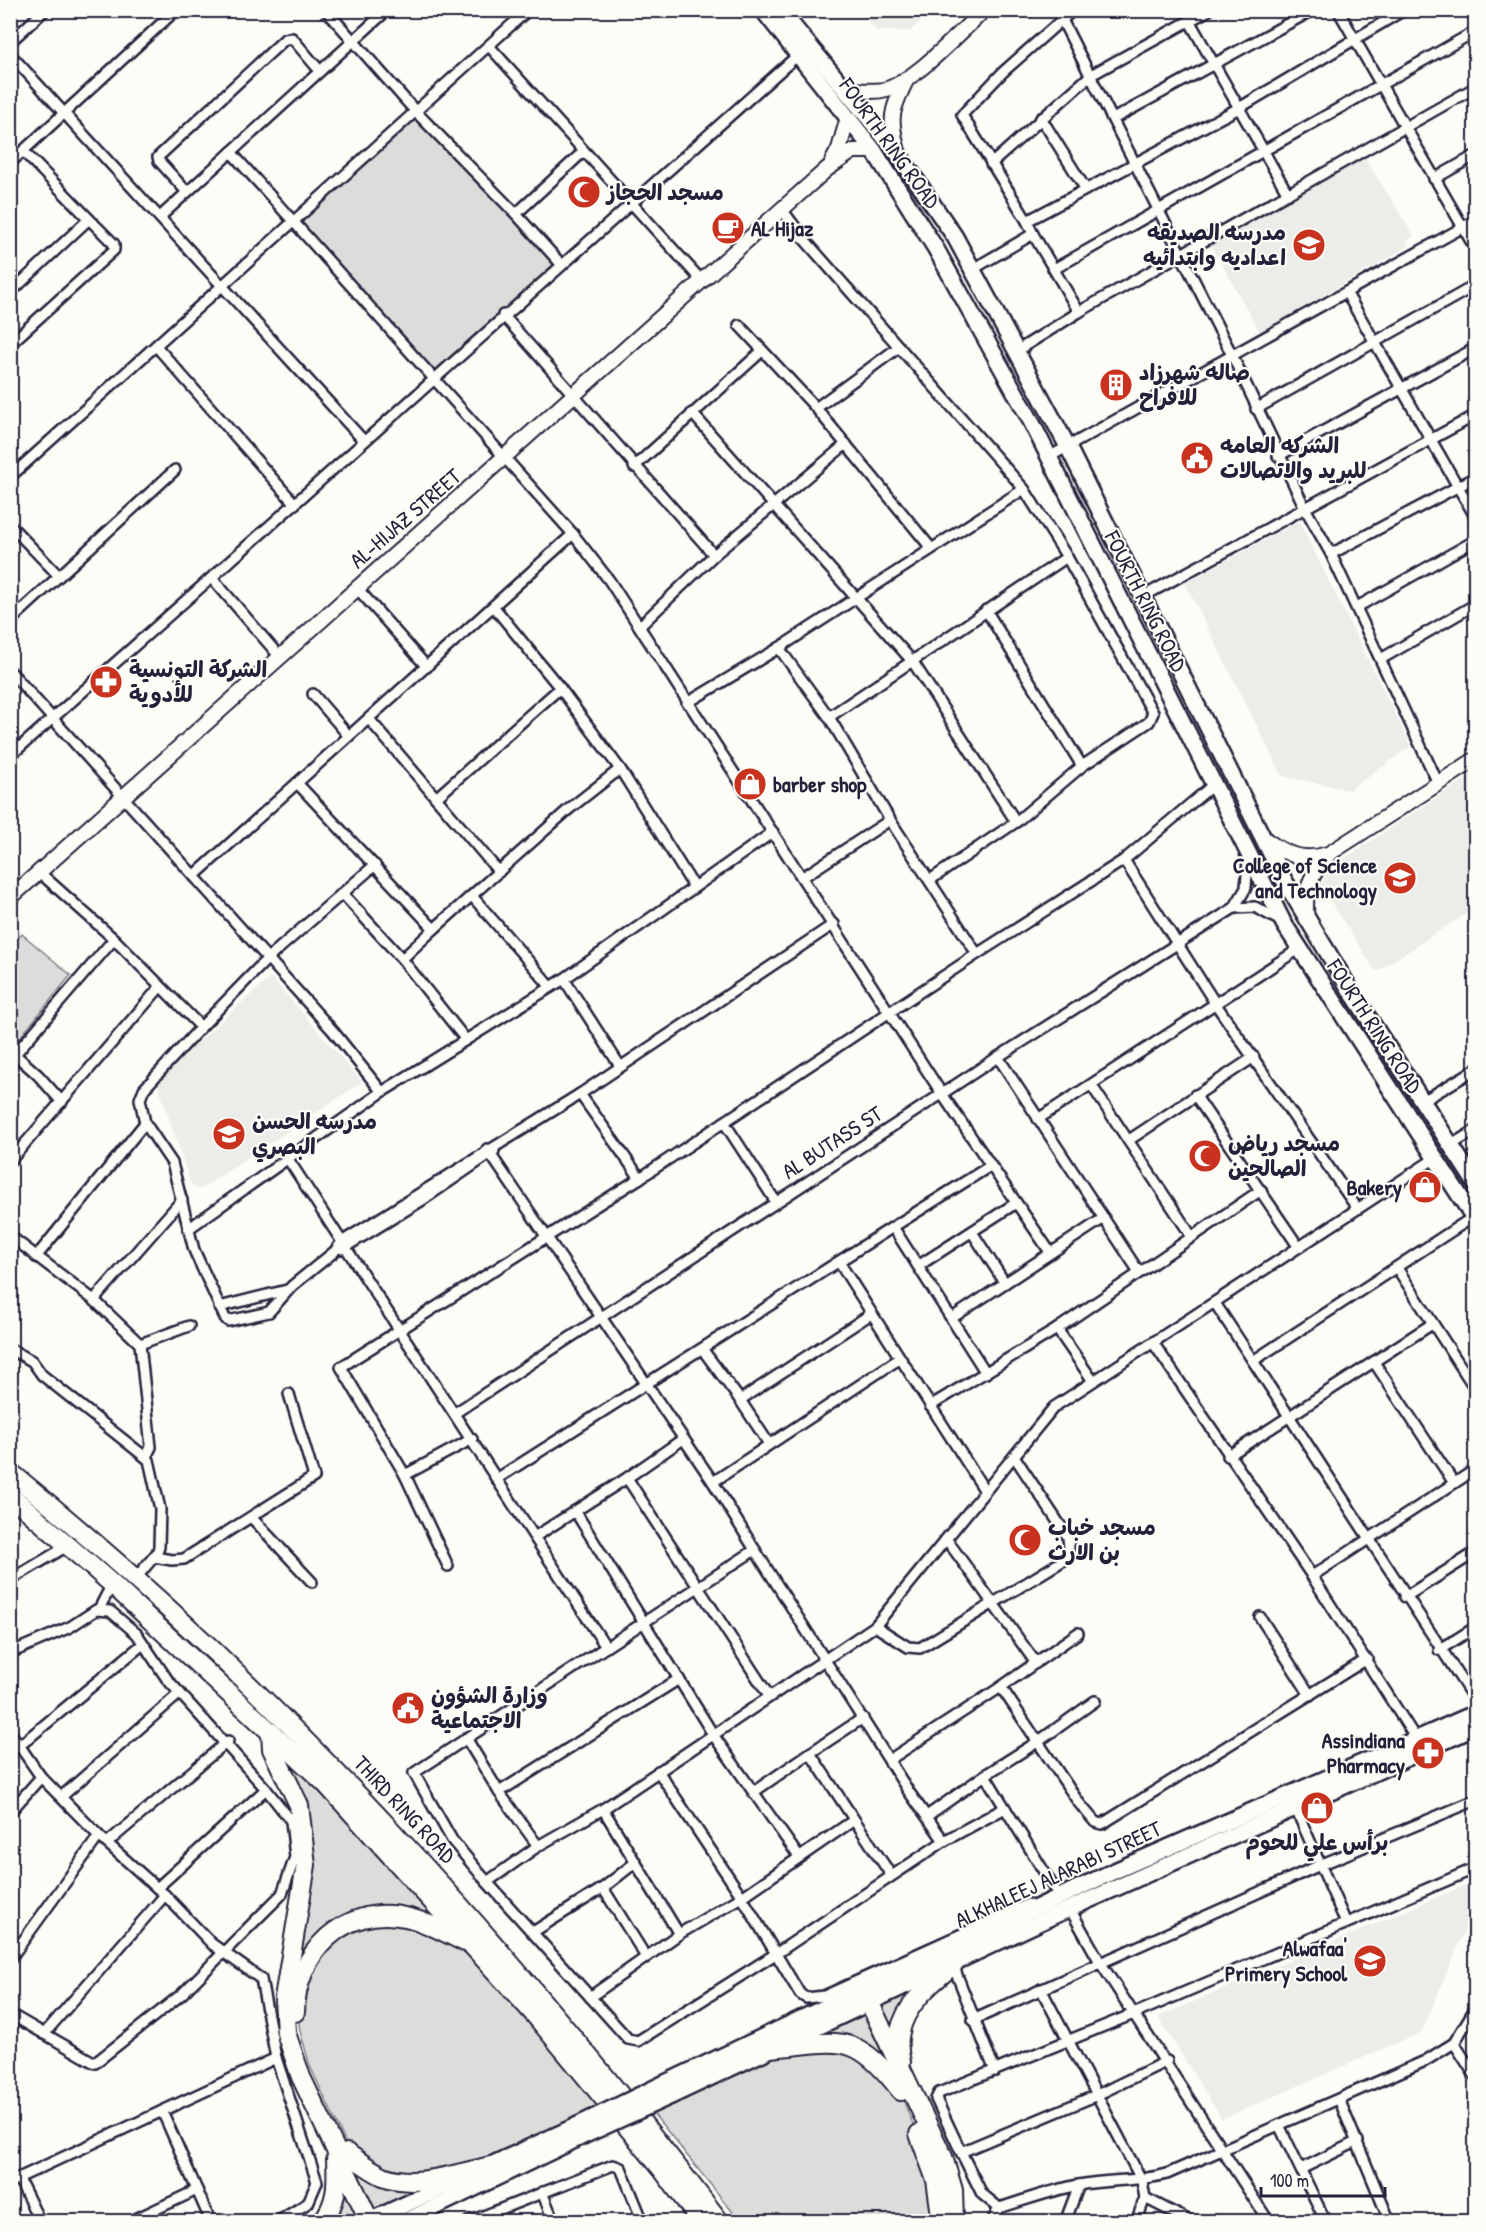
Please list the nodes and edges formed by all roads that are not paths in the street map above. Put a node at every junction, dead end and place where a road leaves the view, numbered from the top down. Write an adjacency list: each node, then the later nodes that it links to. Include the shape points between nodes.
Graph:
1 (45, 10): 20 (street)
2 (176, 10): 33 (street)
3 (326, 10): 19 (street)
4 (528, 10): 21 (street)
5 (763, 10): 23 (main road, FOURTH RING ROAD)
6 (780, 10): 30 (main road, FOURTH RING ROAD)
7 (984, 10): 27 (main road)
8 (1057, 10): 15 (street)
9 (1072, 10): 15 (street)
10 (1209, 10): 16 (street)
11 (1313, 10): 24 (street)
12 (1338, 10): 18 (street)
13 (1404, 10): 18 (street)
14 (385, 11): 19 (street)
15 (1062, 21): 26 (street); 47 (street, via 964,111 962,119)
16 (1190, 22): 24 (street); 26 (street)
17 (1476, 31): 28 (street)
18 (1354, 39): 28 (street); 31 (street)
19 (353, 41): 25 (street); 32 (street)
20 (10, 42)
21 (489, 46): 32 (street); 42 (street)
22 (10, 54): 33 (street)
23 (798, 55): 36 (main road, FOURTH RING ROAD); 53 (street)
24 (1214, 64): 31 (street); 35 (street)
25 (320, 71): 41 (street); 51 (street, via 292,38 285,39 159,156 159,161)
26 (1091, 75): 34 (street); 35 (street)
27 (908, 78): 30 (main road, via 880,91); 43 (main road, via 893,106)
28 (1381, 86): 37 (street); 38 (street)
29 (1476, 87): 37 (street)
30 (845, 89): 43 (main road, FOURTH RING ROAD)
31 (1239, 108): 38 (street); 46 (street)
32 (416, 112): 56 (street); 61 (street)
33 (63, 114): 39 (street); 57 (street)
34 (1041, 118): 47 (street); 50 (street)
35 (1113, 119): 46 (street)
36 (847, 121): 40 (main road, FOURTH RING ROAD); 48 (main road, AL-HIJAZ STREET, via 839,149)
37 (1405, 129): 49 (street); 52 (street)
38 (1264, 150): 52 (street); 55 (street)
39 (23, 151): 45 (street); 58 (street)
40 (874, 151): 48 (main road, AL-HIJAZ STREET, via 853,151); 97 (main road, FOURTH RING ROAD, via 936,249)
41 (231, 152): 51 (street); 61 (street)
42 (583, 152): 53 (street); 56 (street)
43 (898, 155): 67 (main road, FOURTH RING ROAD, via 930,197)
44 (1476, 155): 49 (street)
45 (10, 163)
46 (1134, 163): 50 (street); 55 (street)
47 (992, 164): 59 (street)
48 (827, 169): 54 (main road, AL-HIJAZ STREET)
49 (1434, 179): 62 (street)
50 (1085, 188): 59 (street)
51 (187, 192): 57 (street)
52 (1288, 194): 65 (street)
53 (629, 204): 66 (street); 69 (street)
54 (781, 208): 69 (main road, AL-HIJAZ STREET); 80 (street)
55 (1158, 211): 65 (street); 68 (street)
56 (516, 214): 66 (street)
57 (161, 216): 70 (street)
58 (89, 219): 72 (street); 78 (street, via 112,241 114,250)
59 (1027, 220): 63 (street)
60 (1476, 220): 62 (street)
61 (294, 221): 70 (street); 85 (street)
62 (1462, 228): 64 (street); 73 (street)
63 (1034, 234): 67 (street); 68 (street)
64 (1476, 250)
65 (1180, 256): 74 (street); 84 (street)
66 (561, 264): 75 (street)
67 (974, 269): 83 (main road, FOURTH RING ROAD)
68 (1054, 269): 74 (street)
69 (702, 281): 87 (main road, AL-HIJAZ STREET)
70 (223, 285): 79 (street); 93 (street)
71 (1476, 285): 77 (street)
72 (10, 293)
73 (1347, 294): 77 (street); 84 (street)
74 (1079, 312): 83 (street)
75 (502, 315): 85 (street); 87 (street)
76 (739, 324): 82 (street)
77 (1373, 342): 86 (street); 89 (street)
78 (10, 344)
79 (156, 346): 101 (street); 105 (street)
80 (899, 347): 88 (street); 104 (street)
81 (1476, 348): 86 (street)
82 (762, 351): 88 (street); 90 (street)
83 (1018, 351): 95 (main road, FOURTH RING ROAD)
84 (1232, 355): 89 (street); 95 (street)
85 (432, 379): 93 (street); 98 (street)
86 (1402, 390): 92 (street); 96 (street)
87 (575, 395): 98 (main road, AL-HIJAZ STREET); 99 (street)
88 (816, 408): 94 (street)
89 (1256, 409): 96 (street)
90 (692, 413): 99 (street); 106 (street)
91 (1476, 415): 92 (street)
92 (1430, 438): 103 (street); 107 (street)
93 (364, 441): 105 (street)
94 (846, 444): 106 (street); 112 (street)
95 (1068, 447): 97 (street); 119 (main road, FOURTH RING ROAD)
96 (1278, 456): 107 (street)
97 (1049, 457): 146 (main road, FOURTH RING ROAD)
98 (504, 458): 110 (street); 118 (main road, AL-HIJAZ STREET)
99 (634, 467): 114 (street)
100 (175, 470): 116 (street)
101 (10, 477)
102 (1476, 477): 103 (street)
103 (1458, 487): 108 (street); 113 (street)
104 (1024, 489): 112 (street); 115 (street)
105 (295, 504): 117 (street)
106 (775, 505): 114 (street); 120 (street)
107 (1305, 508): 113 (street); 119 (street)
108 (1476, 518)
109 (10, 525): 116 (street)
110 (573, 534): 123 (street); 126 (street)
111 (1476, 540): 122 (street)
112 (931, 548): 120 (street)
113 (1331, 554): 122 (street)
114 (714, 555): 126 (street)
115 (1067, 557): 124 (street); 142 (street, via 1153,713 1149,722)
116 (59, 576): 125 (street)
117 (213, 579): 128 (street); 137 (street)
118 (357, 588): 128 (main road, AL-HIJAZ STREET); 131 (street)
119 (1142, 597): 152 (main road, FOURTH RING ROAD)
120 (857, 598): 127 (street); 130 (street)
121 (1476, 604): 129 (street)
122 (1357, 607): 129 (street)
123 (494, 608): 131 (street); 133 (street)
124 (986, 610): 130 (street); 142 (street)
125 (10, 621)
126 (640, 626): 135 (street)
127 (779, 648): 135 (street); 136 (street)
128 (280, 657): 147 (main road, AL-HIJAZ STREET)
129 (1381, 659): 145 (street)
130 (913, 662): 136 (street); 150 (street)
131 (427, 667): 138 (street)
132 (10, 671): 137 (street)
133 (560, 688): 143 (street); 148 (street)
134 (312, 694): 139 (street)
135 (687, 703): 151 (street)
136 (829, 717): 149 (street)
137 (54, 718): 140 (street); 147 (street)
138 (369, 719): 139 (street); 148 (street)
139 (348, 735): 144 (street)
140 (10, 756)
141 (1476, 759): 145 (main road)
142 (1082, 766): 150 (street)
143 (620, 769): 158 (street); 162 (street)
144 (297, 783): 156 (street); 159 (street)
145 (1438, 783): 154 (main road)
146 (1214, 784): 153 (main road, FOURTH RING ROAD); 155 (street)
147 (123, 797): 157 (main road, AL-HIJAZ STREET); 159 (street)
148 (436, 798): 158 (street)
149 (890, 820): 160 (street); 161 (street)
150 (1016, 822): 161 (street)
151 (773, 832): 160 (street); 162 (street)
152 (1266, 840): 154 (main road, via 1296,857); 167 (main road, FOURTH RING ROAD)
153 (1247, 851): 166 (street, via 1249,876); 169 (main road, FOURTH RING ROAD)
154 (1330, 853): 167 (main road, via 1309,883)
155 (1124, 860): 172 (street); 174 (street)
156 (375, 865): 163 (street); 170 (street)
157 (39, 872): 165 (main road, AL-HIJAZ STREET); 171 (street)
158 (499, 872): 164 (street)
159 (194, 876): 175 (street)
160 (803, 877): 168 (street)
161 (930, 880): 174 (street)
162 (694, 887): 177 (street)
163 (342, 893): 175 (street); 176 (street)
164 (472, 896): 170 (street); 179 (street)
165 (10, 897)
166 (1234, 908): 169 (street, via 1264,910); 172 (street, AL BUTASS ST)
167 (1307, 920): 194 (main road, FOURTH RING ROAD)
168 (834, 924): 181 (street); 187 (street)
169 (1284, 924): 173 (main road, FOURTH RING ROAD)
170 (434, 929): 176 (street)
171 (114, 939): 178 (street); 184 (street)
172 (1178, 944): 180 (street); 185 (street, AL BUTASS ST)
173 (1299, 949): 180 (street); 204 (main road, FOURTH RING ROAD)
174 (977, 954): 181 (street)
175 (268, 958): 182 (street); 190 (street)
176 (402, 959): 183 (street)
177 (564, 979): 179 (street); 187 (street)
178 (160, 987): 182 (street); 195 (street)
179 (551, 987): 183 (street)
180 (1215, 1003): 186 (street); 189 (street)
181 (892, 1013): 192 (street); 197 (street)
182 (201, 1027): 198 (street, via 144,1089 140,1099)
183 (466, 1040): 190 (street)
184 (12, 1055): 195 (street, via 38,1075)
185 (998, 1057): 192 (street, AL BUTASS ST); 196 (street)
186 (1254, 1057): 193 (street); 213 (street)
187 (620, 1066): 191 (street)
188 (1476, 1069): 194 (street)
189 (1092, 1086): 196 (street); 200 (street)
190 (382, 1092): 203 (street)
191 (580, 1094): 202 (street); 207 (street)
192 (942, 1094): 206 (street); 211 (street, AL BUTASS ST)
193 (1195, 1095): 200 (street); 209 (street)
194 (1423, 1101): 201 (main road, FOURTH RING ROAD)
195 (62, 1102): 205 (street)
196 (1038, 1119): 214 (street)
197 (724, 1122): 207 (street); 211 (street)
198 (145, 1123): 210 (street, via 170,1156); 225 (street)
199 (1476, 1130): 201 (street)
200 (1129, 1140): 220 (street)
201 (1451, 1145): 208 (main road, FOURTH RING ROAD)
202 (489, 1152): 221 (street); 222 (street)
203 (288, 1159): 217 (street); 222 (street)
204 (1434, 1159): 213 (street); 215 (main road, FOURTH RING ROAD)
205 (10, 1161)
206 (990, 1166): 212 (street); 216 (street)
207 (640, 1178): 221 (street)
208 (1476, 1184)
209 (1261, 1190): 220 (street); 223 (street)
210 (182, 1200): 217 (street); 232 (street)
211 (776, 1202): 236 (street, AL BUTASS ST)
212 (1016, 1203): 218 (street); 224 (street)
213 (1357, 1208): 223 (street)
214 (1104, 1218): 224 (street); 229 (street)
215 (1474, 1219): 228 (street)
216 (893, 1227): 226 (street); 227 (street)
217 (188, 1229): 234 (street)
218 (972, 1232): 227 (street); 230 (street)
219 (10, 1236): 225 (street)
220 (1192, 1237): 229 (street)
221 (545, 1238): 236 (street); 240 (street)
222 (345, 1244): 231 (street); 240 (street)
223 (1298, 1246): 233 (street)
224 (1050, 1252): 230 (street)
225 (36, 1257): 232 (street)
226 (839, 1262): 235 (street); 245 (street)
227 (918, 1266): 237 (street)
228 (1397, 1268): 238 (street); 247 (street)
229 (1139, 1272): 241 (street)
230 (1005, 1283): 237 (street)
231 (287, 1290): 234 (street); 234 (street, via 269,1312 228,1321)
232 (94, 1300): 242 (street)
233 (1215, 1303): 243 (street); 247 (street)
234 (219, 1307)
235 (871, 1314): 246 (street); 254 (street)
236 (601, 1316): 251 (street); 256 (street, AL BUTASS ST)
237 (952, 1318): 249 (street)
238 (1432, 1324): 248 (street); 252 (street)
239 (189, 1326): 242 (street)
240 (401, 1329): 256 (street); 268 (street, via 341,1368)
241 (1057, 1329): 249 (street); 250 (street)
242 (140, 1344): 261 (street)
243 (1154, 1344): 250 (street); 264 (street)
244 (10, 1349): 262 (street, via 32,1361 42,1375)
245 (704, 1350): 251 (street); 254 (street)
246 (899, 1359): 255 (street); 260 (street)
247 (1253, 1360): 257 (street)
248 (1374, 1362): 257 (street); 272 (street)
249 (986, 1373): 255 (street)
250 (1093, 1381): 263 (street, via 1054,1407)
251 (647, 1384): 259 (street); 269 (street)
252 (1476, 1390)
253 (289, 1394): 276 (street, via 315,1475)
254 (740, 1400): 260 (street)
255 (930, 1406): 273 (street)
256 (455, 1413): 258 (street)
257 (1288, 1418): 264 (street); 279 (street)
258 (472, 1439): 268 (street); 269 (street)
259 (683, 1439): 270 (street); 271 (street)
260 (769, 1444): 271 (street)
261 (151, 1447): 262 (street); 265 (street)
262 (132, 1449): 265 (street)
263 (1014, 1456): 273 (street); 292 (street, via 1068,1537 1069,1549 1064,1560)
264 (1228, 1456): 285 (street)
265 (146, 1458): 283 (street, via 159,1509 159,1547)
266 (1476, 1469): 272 (street)
267 (10, 1472): 286 (highway, THIRD RING ROAD)
268 (405, 1475): 284 (street)
269 (498, 1478): 277 (street)
270 (627, 1478): 275 (street); 290 (street)
271 (713, 1482): 281 (street)
272 (1454, 1483): 279 (street)
273 (985, 1491): 278 (street)
274 (11, 1497): 280 (highway, THIRD RING ROAD)
275 (575, 1511): 277 (street); 296 (street)
276 (251, 1517): 283 (street, via 184,1559); 288 (street)
277 (536, 1536): 302 (street)
278 (947, 1540): 292 (street); 297 (street)
279 (1368, 1540): 285 (street); 291 (street)
280 (69, 1545): 287 (street); 289 (highway, THIRD RING ROAD)
281 (756, 1550): 290 (street); 306 (street)
282 (1476, 1552): 291 (street)
283 (154, 1557): 286 (street)
284 (448, 1566)
285 (1312, 1576): 305 (street)
286 (136, 1578): 415 (highway, THIRD RING ROAD, via 332,1766 469,1913 588,2053)
287 (10, 1580)
288 (312, 1582)
289 (112, 1584): 293 (street); 295 (highway, THIRD RING ROAD)
290 (697, 1587): 296 (street); 312 (street)
291 (1405, 1598): 303 (street)
292 (994, 1604): 297 (street, via 920,1648 908,1647); 307 (street)
293 (99, 1609): 300 (street, via 110,1611); 304 (street, via 70,1627)
294 (1260, 1617): 311 (street)
295 (150, 1619): 300 (street); 319 (highway, THIRD RING ROAD)
296 (643, 1623): 302 (street); 308 (street)
297 (875, 1626): 306 (street)
298 (1476, 1627): 303 (street)
299 (1078, 1633): 307 (street)
300 (137, 1634): 301 (street)
301 (143, 1644): 310 (street); 325 (street)
302 (606, 1647): 321 (street)
303 (1439, 1650): 314 (street)
304 (10, 1653)
305 (1367, 1659): 311 (street); 322 (street)
306 (826, 1660): 312 (street); 316 (street)
307 (1036, 1663): 309 (street)
308 (679, 1679): 320 (street); 333 (street)
309 (1001, 1688): 324 (street); 327 (street)
310 (180, 1694): 323 (street); 334 (street)
311 (1310, 1695): 324 (street, via 1102,1824 1095,1822 1079,1803)
312 (769, 1696): 320 (street)
313 (1095, 1701): 324 (street)
314 (1476, 1702)
315 (1476, 1713): 322 (main road, ALKHALEEJ ALARABI STREET)
316 (863, 1718): 326 (street); 327 (street)
317 (1476, 1727): 336 (main road, ALKHALEEJ ALARABI STREET)
318 (10, 1732): 325 (street)
319 (271, 1732): 360 (highway, THIRD RING ROAD, via 326,1784); 393 (highway, via 272,1749 299,1804 306,1855 283,2018 294,2060)
320 (714, 1736): 328 (street); 332 (street)
321 (466, 1738): 333 (street); 351 (street, via 414,1774 452,1840)
322 (1416, 1738): 356 (main road, ALKHALEEJ ALARABI STREET)
323 (227, 1741): 331 (street); 344 (street)
324 (1039, 1741): 329 (street)
325 (19, 1746): 330 (street)
326 (810, 1753): 332 (street); 341 (street)
327 (889, 1760): 340 (street)
328 (658, 1771): 338 (street); 355 (street)
329 (985, 1775): 337 (street); 340 (street)
330 (41, 1777): 334 (street); 339 (street)
331 (266, 1789): 352 (street); 361 (street, via 290,1818 295,1857 282,1894)
332 (754, 1791): 346 (street)
333 (499, 1792): 345 (street)
334 (61, 1797): 342 (street)
335 (1476, 1800): 348 (street)
336 (1295, 1807): 348 (street); 356 (main road, ALKHALEEJ ALARABI STREET)
337 (1005, 1808): 343 (street); 356 (street)
338 (603, 1809): 345 (street); 347 (street)
339 (10, 1812)
340 (927, 1816): 343 (street)
341 (854, 1820): 346 (street); 350 (street)
342 (99, 1836): 344 (street); 364 (street)
343 (944, 1841): 350 (street)
344 (107, 1843): 352 (street)
345 (538, 1846): 351 (street)
346 (799, 1857): 355 (street)
347 (636, 1862): 353 (street); 359 (street)
348 (1320, 1865): 357 (street); 365 (street)
349 (1476, 1868): 357 (street)
350 (891, 1875): 362 (street)
351 (487, 1882): 358 (street)
352 (157, 1888): 354 (street)
353 (603, 1888): 358 (street); 363 (street)
354 (165, 1895): 361 (street); 375 (street)
355 (742, 1898): 359 (street); 362 (street)
356 (1062, 1899): 365 (street); 366 (main road, ALKHALEEJ ALARABI STREET); 367 (main road, ALKHALEEJ ALARABI STREET)
357 (1346, 1923): 372 (street)
358 (533, 1932): 369 (street)
359 (679, 1934): 363 (street)
360 (473, 1946): 393 (highway, via 420,1921 378,1915 335,1929 309,1959 297,1989 297,2029); 414 (highway, THIRD RING ROAD, via 576,2063)
361 (223, 1953): 375 (street, via 182,1994 95,2063); 379 (street, via 261,1979)
362 (777, 1953): 367 (street, via 806,1998 824,1996); 369 (street, via 638,2041 628,2039)
363 (646, 1958): 369 (street)
364 (10, 1959)
365 (1100, 1962): 368 (street); 372 (street)
366 (952, 1965): 370 (main road, ALKHALEEJ ALARABI STREET); 374 (street); 384 (highway, via 925,1988 901,2025 900,2056)
367 (897, 1968): 370 (main road, ALKHALEEJ ALARABI STREET)
368 (1041, 1989): 374 (street); 376 (street)
369 (590, 1997)
370 (861, 1998): 378 (main road, ALKHALEEJ ALARABI STREET); 383 (main road, ALKHALEEJ ALARABI STREET); 384 (highway)
371 (1476, 2007): 377 (street)
372 (1136, 2013): 376 (street); 380 (street)
373 (10, 2014): 375 (street)
374 (973, 2020): 381 (street)
375 (44, 2034)
376 (1066, 2041): 381 (street); 385 (street)
377 (1454, 2043): 382 (street); 386 (street, via 1425,2061)
378 (769, 2048): 383 (main road, ALKHALEEJ ALARABI STREET); 384 (highway, via 818,2042 853,2045 873,2058)
379 (276, 2058): 387 (street); 409 (street, via 317,2182 308,2203)
380 (1167, 2061): 385 (street); 391 (street)
381 (995, 2071): 392 (street, via 936,2096)
382 (1476, 2077)
383 (667, 2090): 389 (main road, bridge)
384 (906, 2091): 416 (highway, via 942,2201); 417 (highway, via 943,2157 953,2190)
385 (1097, 2095): 392 (street); 397 (street)
386 (1339, 2099): 388 (street); 390 (street)
387 (163, 2113): 396 (street); 399 (street)
388 (1279, 2125): 391 (street); 395 (street)
389 (579, 2132): 394 (main road); 411 (main road)
390 (1358, 2141): 395 (street); 404 (street)
391 (1223, 2148): 397 (street); 422 (street)
392 (961, 2151): 402 (street, via 982,2194)
393 (341, 2152): 394 (highway, via 385,2176 406,2180); 403 (highway); 410 (highway, via 335,2198)
394 (491, 2166): 403 (main road)
395 (1302, 2169): 423 (street)
396 (15, 2180): 406 (street)
397 (1142, 2181): 398 (street); 401 (street)
398 (1079, 2185): 402 (street); 419 (street)
399 (197, 2190): 407 (street); 408 (street)
400 (542, 2192): 405 (street); 412 (street); 413 (street, via 617,2165)
401 (1145, 2198): 420 (street); 421 (street)
402 (999, 2208): 418 (street)
403 (373, 2220)
404 (1386, 2220)
405 (471, 2221)
406 (40, 2222)
407 (129, 2222)
408 (211, 2222)
409 (277, 2222)
410 (322, 2222)
411 (404, 2222)
412 (554, 2222)
413 (643, 2222)
414 (701, 2222)
415 (720, 2222)
416 (942, 2222)
417 (954, 2222)
418 (992, 2222)
419 (1065, 2222)
420 (1136, 2222)
421 (1192, 2222)
422 (1269, 2222)
423 (1326, 2222)

